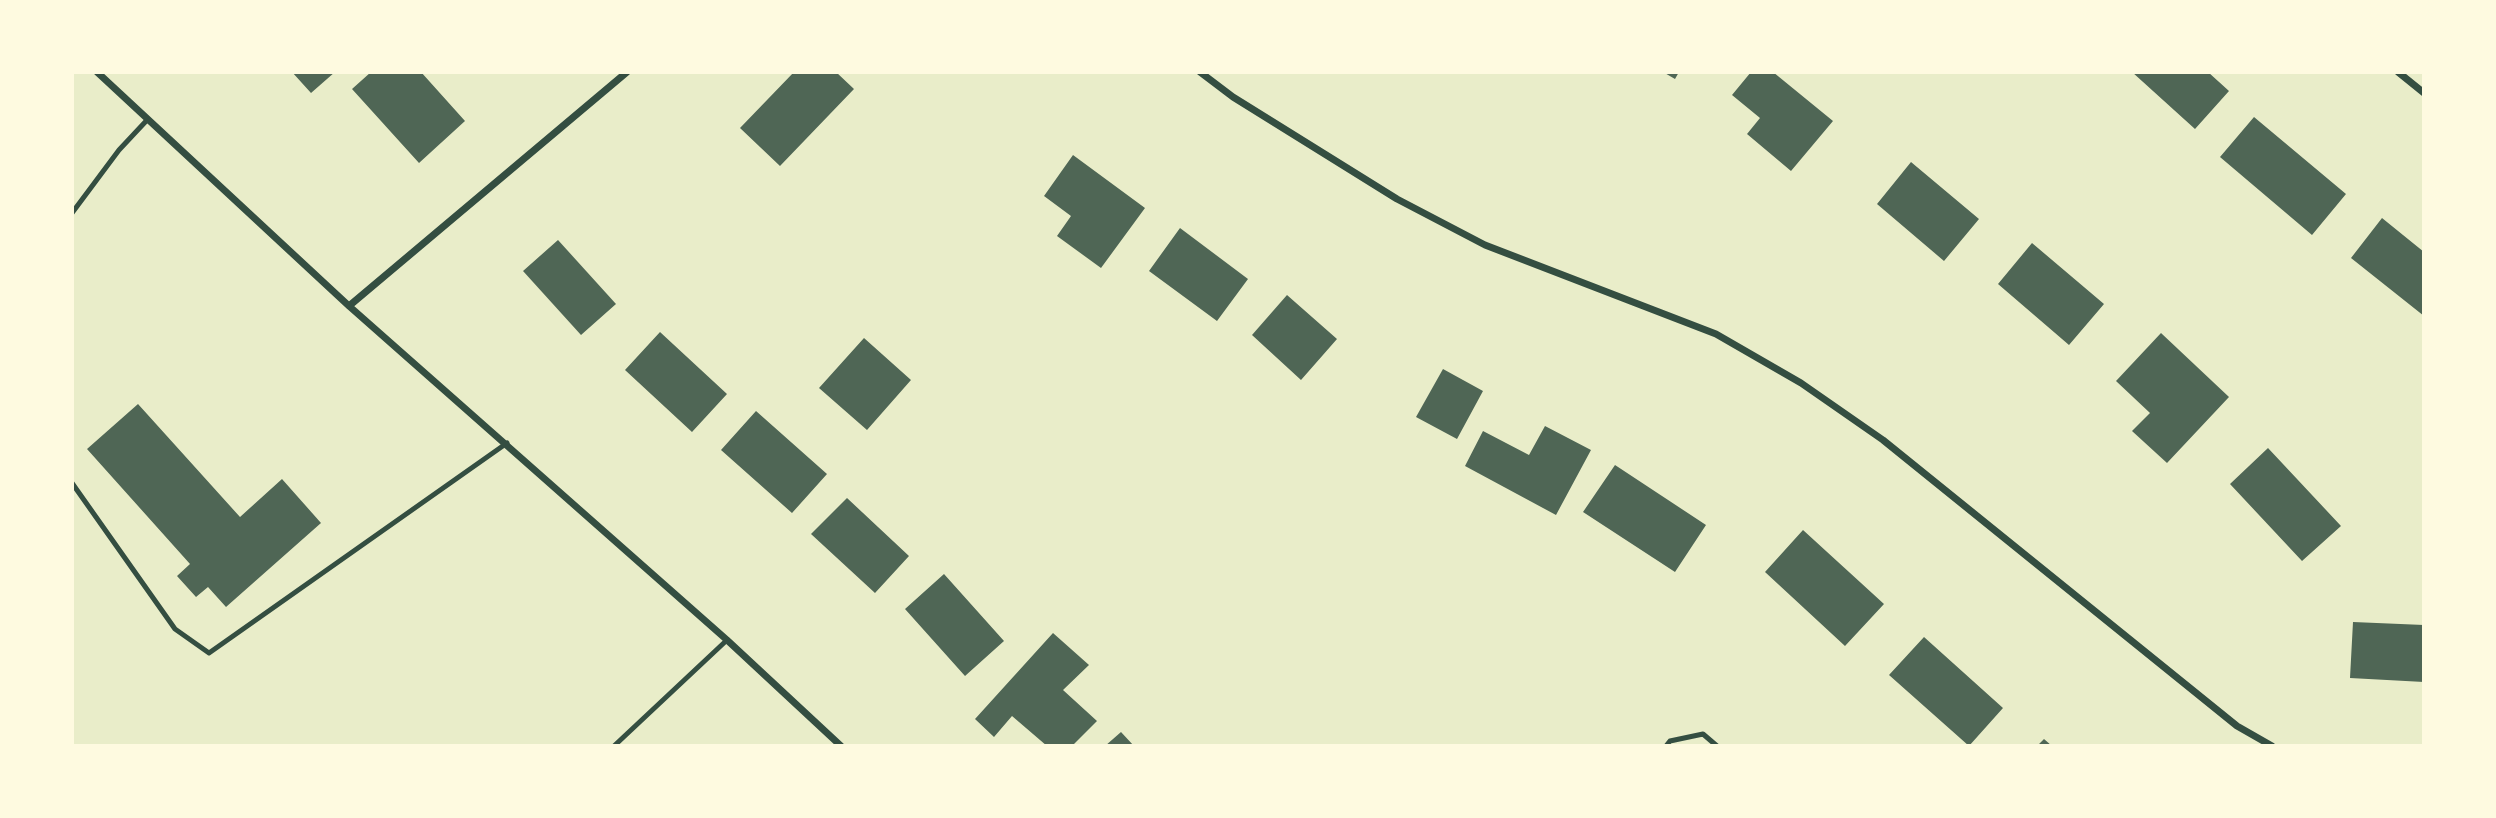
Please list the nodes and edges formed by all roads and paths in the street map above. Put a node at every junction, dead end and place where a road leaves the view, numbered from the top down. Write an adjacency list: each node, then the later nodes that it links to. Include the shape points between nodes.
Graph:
1 (97, 72): 6 (street)
2 (627, 72): 8 (street)
3 (1200, 72): 16 (street, via 1233,97 1485,245 1716,334 1801,383 1883,440 2237,726)
4 (2398, 72): 5 (street)
5 (2424, 93)
6 (148, 119): 7 (lane, via 102,170); 8 (street)
7 (72, 213)
8 (349, 306): 9 (street)
9 (507, 443): 10 (lane, via 209,653 175,629); 11 (street)
10 (72, 483)
11 (727, 640): 12 (lane); 13 (street)
12 (614, 746)
13 (841, 746)
14 (1666, 746): 15 (lane, via 1670,741 1703,734)
15 (1717, 746)
16 (2272, 746)

